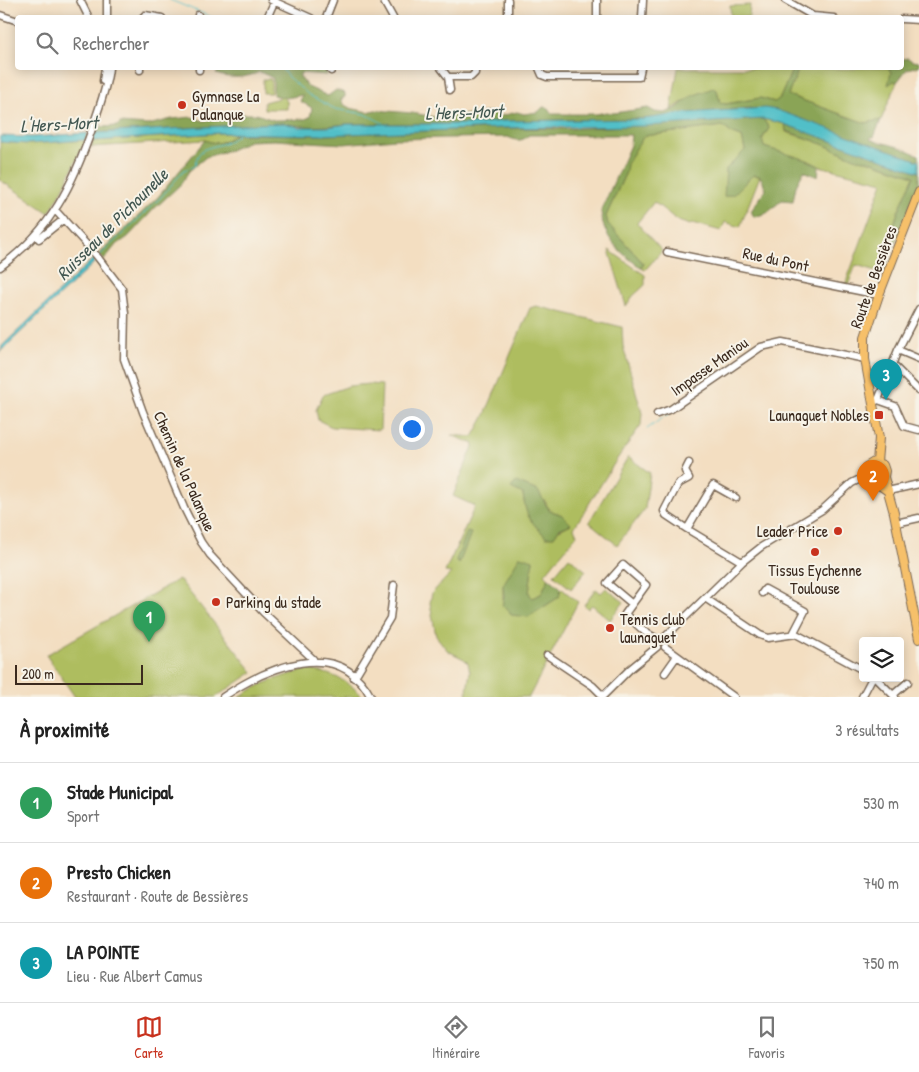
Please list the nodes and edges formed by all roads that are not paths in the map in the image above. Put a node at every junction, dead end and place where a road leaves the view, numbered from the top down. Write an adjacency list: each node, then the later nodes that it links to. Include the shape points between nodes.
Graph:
1 (80, 0): 11 (street)
2 (107, 0): 12 (street)
3 (333, 0): 15 (street)
4 (383, 0): 16 (street)
5 (508, 0): 17 (street)
6 (597, 0): 18 (street)
7 (643, 0): 19 (street)
8 (785, 0): 20 (street)
9 (273, 1): 13 (street); 14 (street)
10 (0, 15): 22 (street)
11 (88, 15)
12 (108, 15)
13 (268, 15)
14 (304, 15)
15 (327, 15)
16 (391, 15)
17 (508, 15)
18 (597, 15)
19 (642, 15)
20 (811, 15)
21 (904, 19): 23 (street)
22 (15, 20)
23 (917, 21)
24 (105, 70): 34 (street)
25 (109, 70): 34 (street)
26 (443, 70): 31 (street)
27 (475, 70): 31 (street, via 471,77)
28 (540, 70): 32 (street, via 547,77)
29 (598, 70): 32 (street)
30 (641, 70): 32 (street, via 639,77)
31 (448, 77): 33 (street)
32 (598, 77)
33 (450, 90)
34 (98, 110): 36 (street, via 72,180)
35 (919, 192): 42 (main road, Route de Bessières)
36 (55, 210): 37 (street, Chemin de la Palanque); 38 (street)
37 (64, 218): 38 (street); 75 (street, Chemin de la Palanque, via 122,289 124,359 193,526 210,555)
38 (22, 252): 40 (street); 41 (street)
39 (667, 252): 42 (street, Rue du Pont)
40 (0, 267)
41 (0, 273)
42 (879, 294): 45 (main road, Route de Bessières, via 865,337)
43 (919, 309): 44 (street)
44 (898, 350): 46 (street); 47 (street)
45 (865, 359): 49 (main road, Route de Bessières); 50 (street, Impasse Maniou, via 783,342 774,343 761,347 671,409)
46 (919, 359)
47 (892, 364): 48 (street); 49 (street)
48 (919, 391)
49 (875, 402): 51 (street, via 895,406 904,426); 53 (main road, Route de Bessières, via 879,438)
50 (657, 414)
51 (919, 430)
52 (689, 462): 62 (street, via 685,471 688,478 678,484 664,511)
53 (877, 462): 54 (main road, via 868,464); 55 (main road, via 884,468)
54 (866, 476): 56 (main road); 63 (street, via 855,481 822,510)
55 (884, 477): 56 (main road); 58 (main road)
56 (876, 482): 58 (main road)
57 (919, 484): 58 (street)
58 (888, 491): 61 (main road)
59 (736, 498): 62 (street, via 713,485)
60 (919, 518): 61 (street)
61 (896, 523): 70 (main road)
62 (687, 529): 63 (street)
63 (742, 562): 66 (street)
64 (394, 585): 78 (street, via 390,618)
65 (762, 593): 68 (street, via 765,589 805,611)
66 (705, 598): 68 (street, via 760,635 768,638); 69 (street)
67 (631, 603): 67 (street, via 607,583 623,565 646,585); 69 (street, via 626,616 645,632)
68 (793, 634): 76 (street)
69 (661, 638): 71 (street, via 655,643); 72 (street, via 667,642)
70 (919, 639)
71 (657, 647): 72 (street); 83 (street, via 630,668)
72 (665, 647): 74 (street)
73 (547, 655): 83 (street)
74 (677, 656): 77 (street); 86 (street)
75 (313, 659)
76 (859, 668)
77 (665, 673)
78 (355, 677): 82 (street); 85 (street, via 322,662 306,661 253,677)
79 (870, 682): 87 (street)
80 (880, 682): 84 (street)
81 (908, 682): 84 (street)
82 (370, 696)
83 (603, 696)
84 (894, 696)
85 (223, 697)
86 (734, 697)
87 (862, 697)

